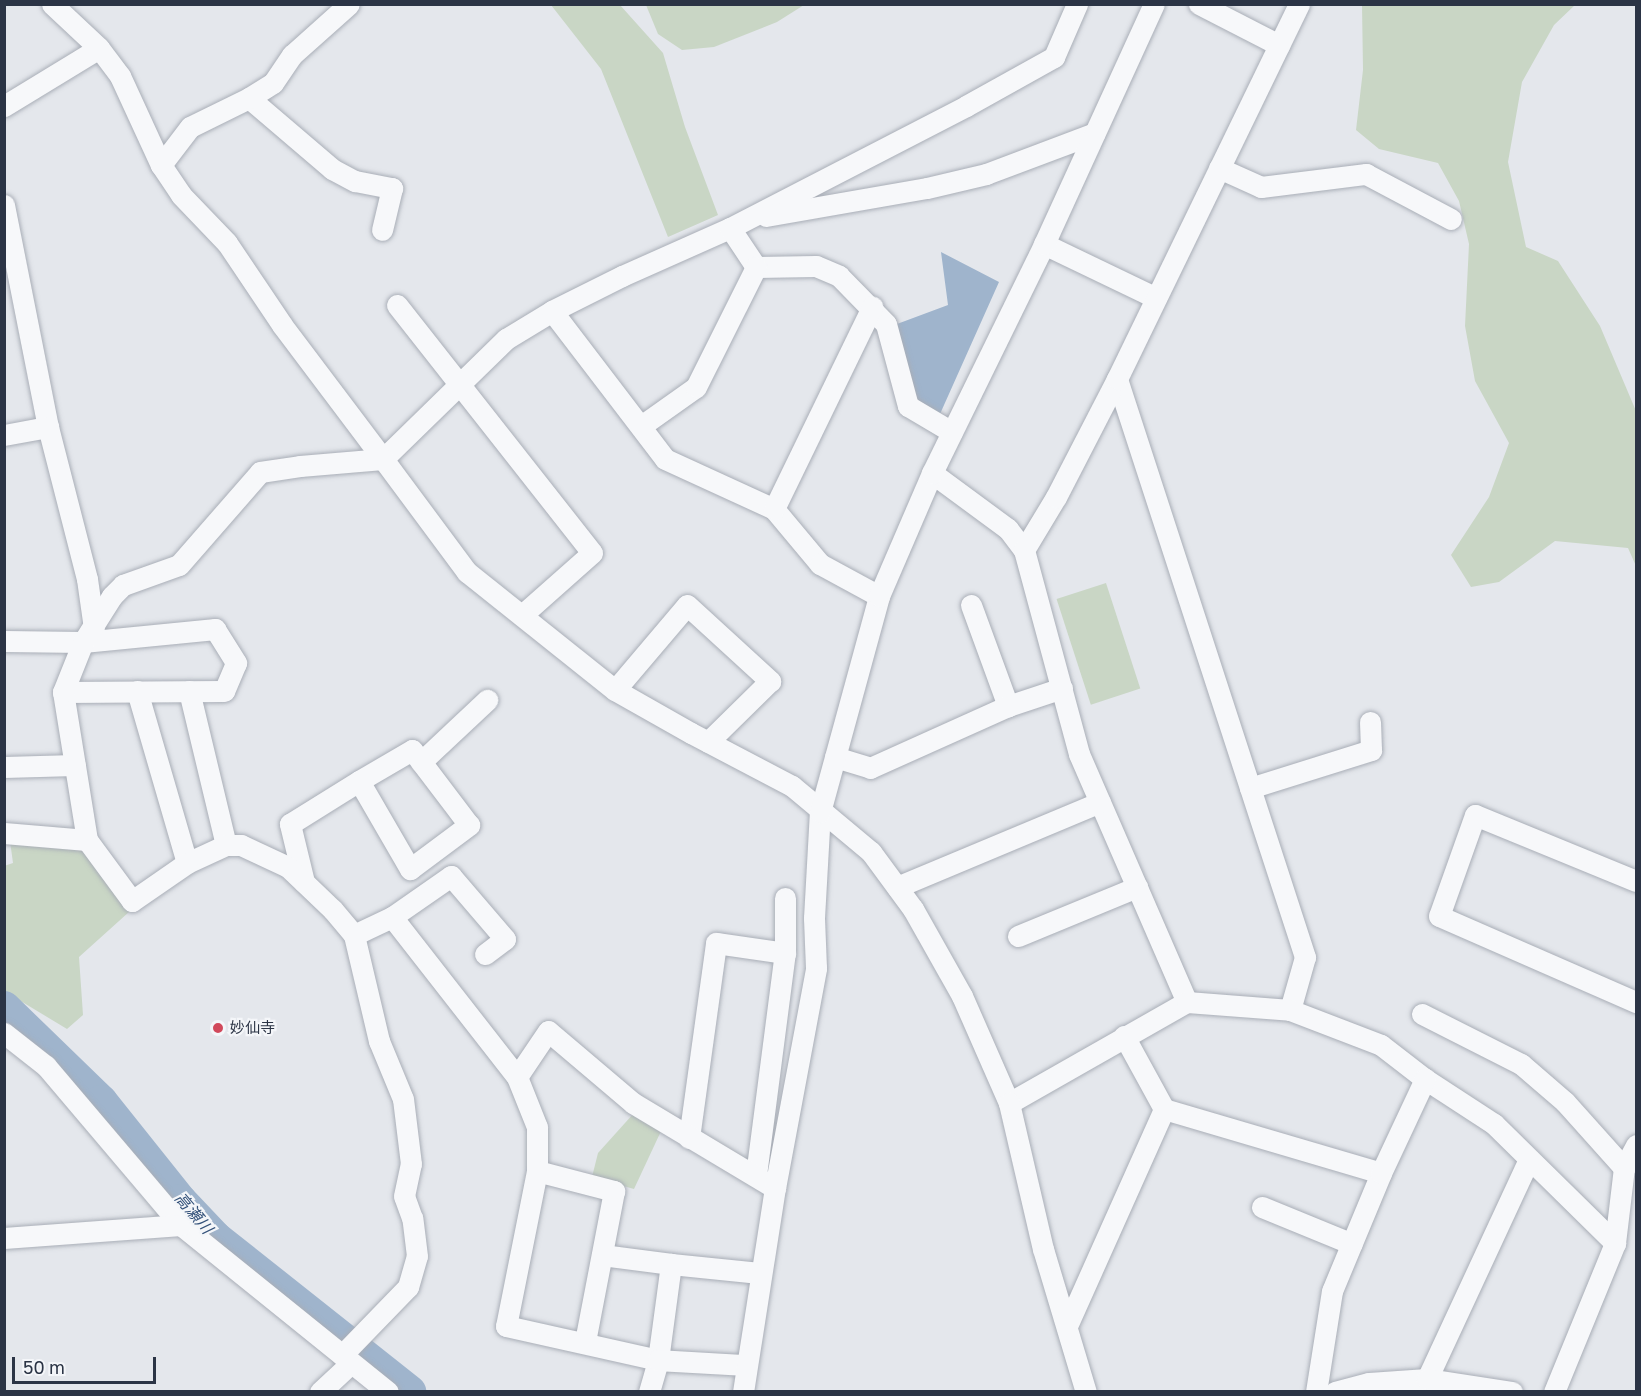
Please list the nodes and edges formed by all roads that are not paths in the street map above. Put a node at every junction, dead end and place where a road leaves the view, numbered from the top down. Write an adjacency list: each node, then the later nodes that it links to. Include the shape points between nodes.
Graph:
1 (52, 4): 8 (street)
2 (349, 4): 9 (street, via 292,56 273,83)
3 (1077, 4): 16 (street, via 1054,57)
4 (1154, 4): 11 (street)
5 (1199, 4): 7 (street)
6 (1299, 4): 7 (street)
7 (1279, 45): 13 (street)
8 (99, 48): 10 (street); 12 (street, via 120,76)
9 (249, 98): 12 (street, via 190,127); 17 (street, via 332,169 355,181 392,188)
10 (4, 106)
11 (1095, 133): 16 (street, via 986,174); 18 (street)
12 (161, 165): 30 (street, via 181,195 227,243 282,325)
13 (1219, 168): 15 (street, via 1261,187 1366,174); 20 (street)
14 (4, 205): 27 (street)
15 (1451, 219)
16 (736, 224): 19 (street); 23 (street)
17 (382, 230)
18 (1044, 244): 20 (street); 28 (street)
19 (756, 267): 22 (street, via 816,266 839,276); 26 (street, via 696,387)
20 (1156, 298): 24 (street)
21 (397, 305): 25 (street)
22 (872, 307): 28 (street, via 886,324 908,406); 32 (street)
23 (552, 311): 25 (street, via 506,339); 26 (street)
24 (1117, 379): 33 (street); 53 (street)
25 (458, 385): 30 (street); 36 (street, via 592,553)
26 (641, 426): 32 (street, via 665,459)
27 (48, 427): 29 (street); 37 (street, via 87,579)
28 (952, 432): 31 (street)
29 (4, 435)
30 (382, 459): 36 (street, via 467,572); 37 (street, via 260,472 179,565 123,585)
31 (932, 473): 33 (street, via 1008,529); 34 (street)
32 (774, 509): 34 (street, via 820,564)
33 (1024, 550): 39 (street)
34 (879, 596): 48 (street)
35 (971, 605): 45 (street)
36 (522, 615): 40 (street)
37 (89, 635): 38 (street); 41 (street, via 215,629 236,663 224,691); 42 (street)
38 (4, 641)
39 (1062, 688): 45 (street); 54 (street, via 1079,754)
40 (615, 690): 47 (street); 47 (street, via 687,605 770,681)
41 (189, 691): 43 (street); 58 (street)
42 (63, 692): 43 (street); 50 (street)
43 (137, 692): 59 (street)
44 (487, 700): 49 (street)
45 (1008, 706): 48 (street, via 870,768)
46 (1370, 722): 53 (street, via 1371,750)
47 (708, 742): 55 (street, via 792,786)
48 (835, 757): 55 (street)
49 (420, 762): 52 (street, via 412,750); 52 (street, via 469,825 410,869)
50 (75, 765): 51 (street); 57 (street)
51 (4, 767)
52 (359, 781): 61 (street, via 290,824)
53 (1250, 788): 72 (street, via 1305,957)
54 (1100, 802): 62 (street); 63 (street)
55 (820, 812): 62 (street, via 871,852); 87 (street, via 814,918 816,969)
56 (4, 833): 57 (street)
57 (87, 840): 59 (street, via 132,902)
58 (226, 845): 59 (street); 61 (street, via 241,845 288,867)
59 (187, 863)
60 (1636, 881): 71 (street, via 1475,815 1438,916)
61 (304, 883): 66 (street)
62 (897, 887): 78 (street, via 962,996)
63 (1137, 887): 67 (street); 70 (street)
64 (785, 898): 68 (street)
65 (392, 916): 66 (street); 69 (street, via 451,876 505,939); 76 (street)
66 (354, 935): 98 (street, via 379,1041 403,1099 411,1164 404,1196 412,1218 417,1256 408,1287)
67 (1018, 936)
68 (785, 953): 80 (street, via 716,943); 86 (street)
69 (485, 954)
70 (1186, 1002): 72 (street); 75 (street)
71 (1636, 1002)
72 (1290, 1010): 77 (street, via 1381,1045)
73 (1422, 1014): 83 (street, via 1521,1064 1565,1102)
74 (4, 1033): 89 (street, via 46,1066)
75 (1124, 1036): 78 (street); 79 (street)
76 (517, 1077): 80 (street, via 548,1031 633,1103); 84 (street, via 537,1127)
77 (1425, 1079): 82 (street, via 1494,1124); 85 (street)
78 (1009, 1102): 96 (street, via 1043,1249)
79 (1164, 1109): 85 (street); 96 (street)
80 (689, 1138): 86 (street)
81 (1636, 1145): 83 (street)
82 (1529, 1159): 91 (street); 101 (street)
83 (1624, 1168): 91 (street)
84 (537, 1171): 93 (street, via 614,1191); 97 (street, via 506,1326)
85 (1381, 1173): 92 (street)
86 (756, 1175): 87 (street)
87 (775, 1188): 95 (street)
88 (1262, 1207): 92 (street)
89 (181, 1225): 90 (street); 98 (street)
90 (4, 1238)
91 (1615, 1243): 110 (street)
92 (1352, 1244): 107 (street, via 1332,1291)
93 (602, 1255): 94 (street); 97 (street)
94 (671, 1264): 95 (street); 99 (street)
95 (760, 1273): 100 (street)
96 (1067, 1326): 106 (street)
97 (585, 1342): 99 (street)
98 (347, 1359): 102 (street); 103 (street)
99 (658, 1360): 100 (street); 104 (street)
100 (745, 1365): 105 (street)
101 (1427, 1379): 108 (street, via 1369,1383); 109 (street)
102 (320, 1392)
103 (388, 1392)
104 (649, 1392)
105 (743, 1392)
106 (1086, 1392)
107 (1316, 1392)
108 (1335, 1392)
109 (1512, 1392)
110 (1554, 1392)

